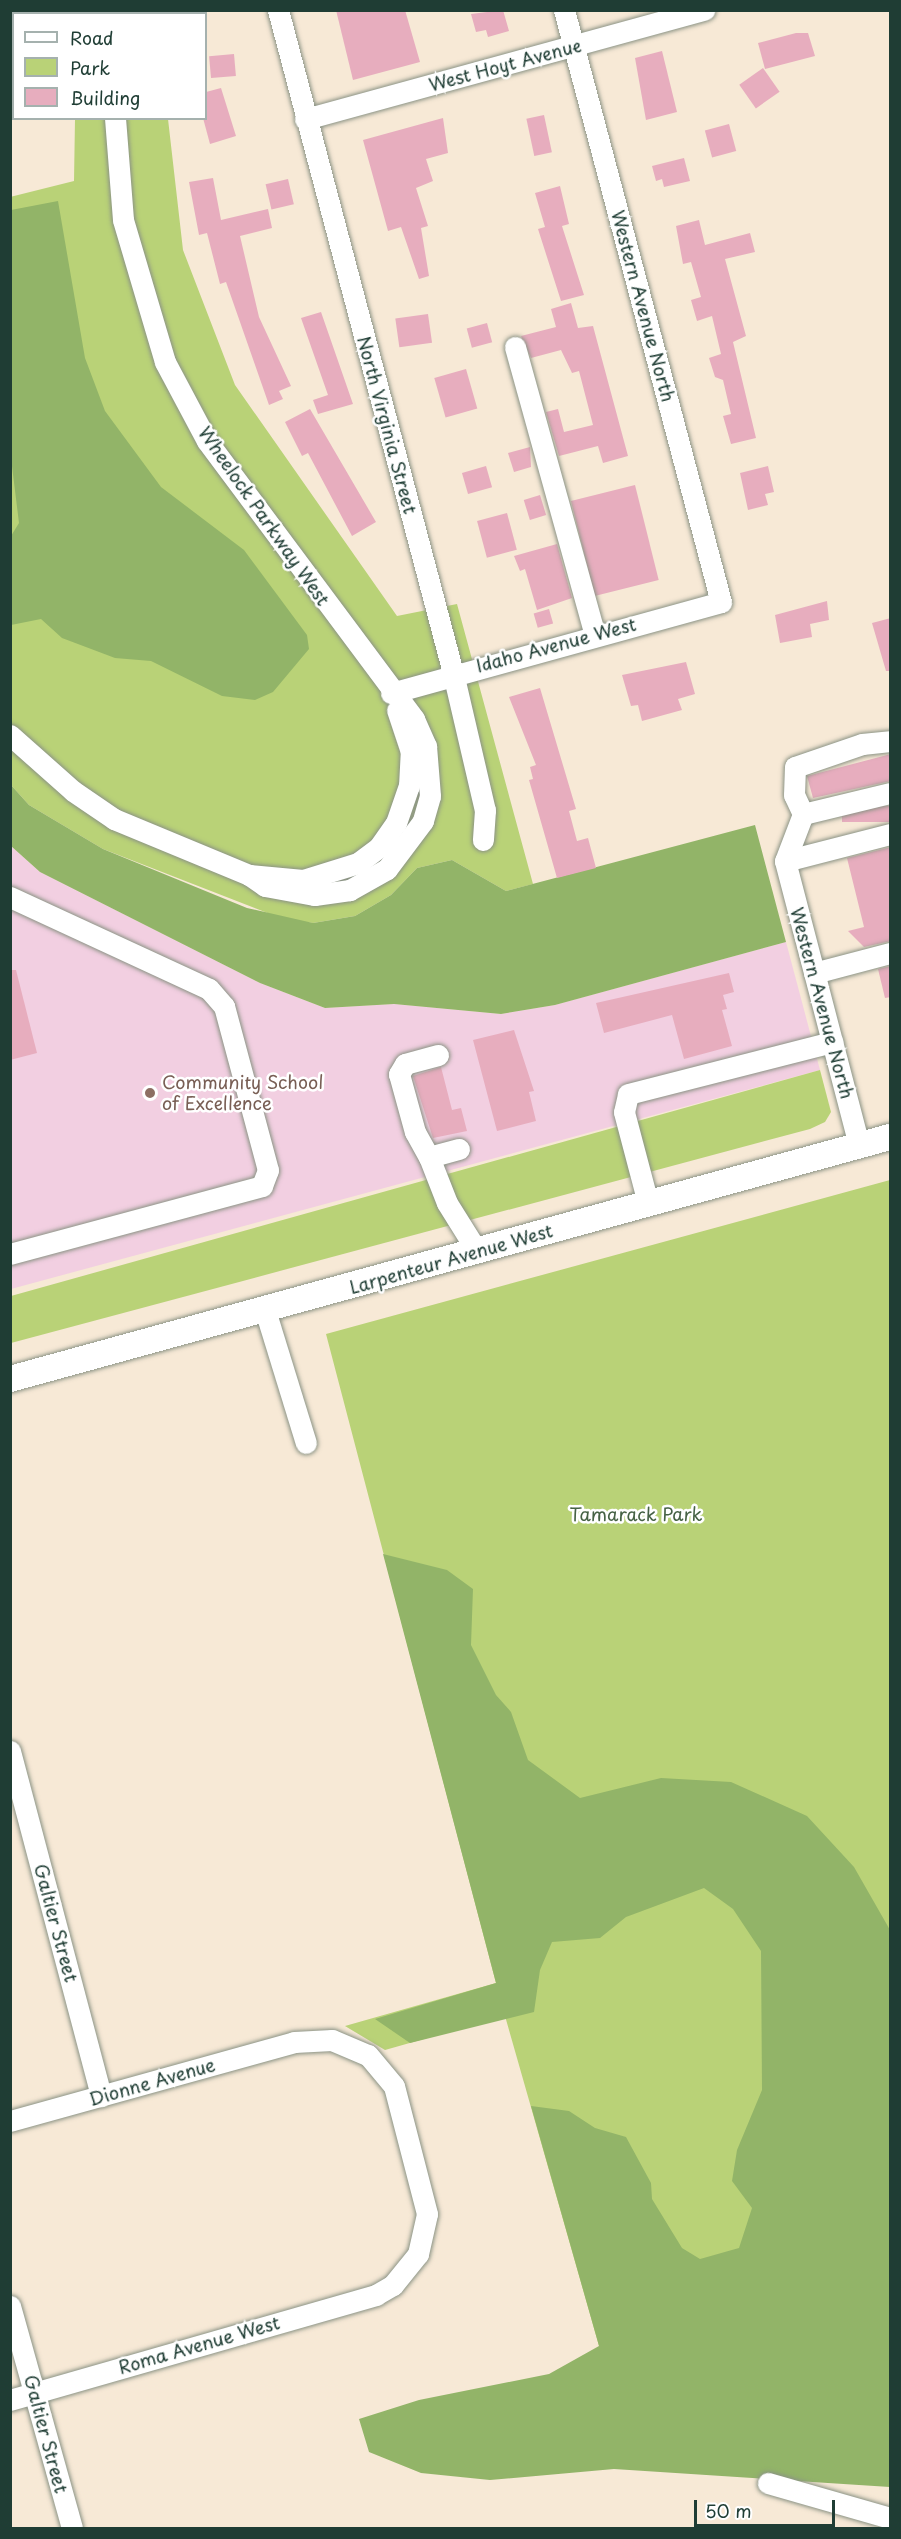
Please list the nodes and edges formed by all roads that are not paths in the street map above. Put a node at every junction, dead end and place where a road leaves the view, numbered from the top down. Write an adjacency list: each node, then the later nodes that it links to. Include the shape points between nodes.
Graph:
1 (278, 10): 5 (street, North Virginia Street)
2 (564, 10): 4 (street, Western Avenue North)
3 (704, 10): 4 (street, West Hoyt Avenue)
4 (573, 46): 5 (street, West Hoyt Avenue); 8 (street, Western Avenue North)
5 (305, 119): 10 (street, North Virginia Street)
6 (115, 120): 11 (street, Wheelock Parkway West, via 123,220 165,362 207,441)
7 (515, 346): 9 (street)
8 (721, 602): 9 (street, Idaho Avenue West)
9 (595, 635): 10 (street, Idaho Avenue West)
10 (453, 673): 11 (street, Idaho Avenue West); 17 (street, North Virginia Street, via 485,810)
11 (391, 693): 12 (street, Wheelock Parkway West, via 411,752 404,807 379,847 328,876 303,880 249,874 114,819 73,791)
12 (10, 735)
13 (891, 741): 15 (street, via 861,744 795,767 794,795)
14 (891, 793): 15 (street)
15 (803, 814): 18 (street)
16 (891, 834): 18 (street)
17 (483, 840)
18 (785, 861): 21 (street, Western Avenue North)
19 (10, 897): 30 (street, via 209,990 224,1006 268,1170 262,1186)
20 (891, 953): 21 (street)
21 (814, 973): 22 (street, Western Avenue North)
22 (832, 1042): 25 (street, Western Avenue North); 28 (street, via 633,1091 625,1101)
23 (438, 1055): 27 (street, via 399,1069 415,1132)
24 (891, 1137): 25 (main road, Larpenteur Avenue West)
25 (859, 1146): 28 (main road, Larpenteur Avenue West)
26 (459, 1149): 27 (street)
27 (429, 1157): 29 (street, via 447,1203)
28 (648, 1203): 29 (main road, Larpenteur Avenue West)
29 (477, 1251): 31 (main road, Larpenteur Avenue West)
30 (10, 1254)
31 (265, 1310): 32 (main road, Larpenteur Avenue West); 33 (street)
32 (10, 1379)
33 (306, 1443)
34 (10, 1751): 35 (street, Galtier Street)
35 (101, 2096): 36 (street, Dionne Avenue); 37 (street, Dionne Avenue, via 294,2042 332,2040 368,2055 383,2070 400,2102 424,2193 426,2234 408,2270)
36 (10, 2121)
37 (364, 2299): 39 (street, Roma Avenue West)
38 (10, 2306): 39 (street, Galtier Street)
39 (35, 2391): 40 (street, Roma Avenue West); 43 (street, Galtier Street)
40 (10, 2400)
41 (768, 2483): 42 (street)
42 (891, 2518)
43 (72, 2529)

